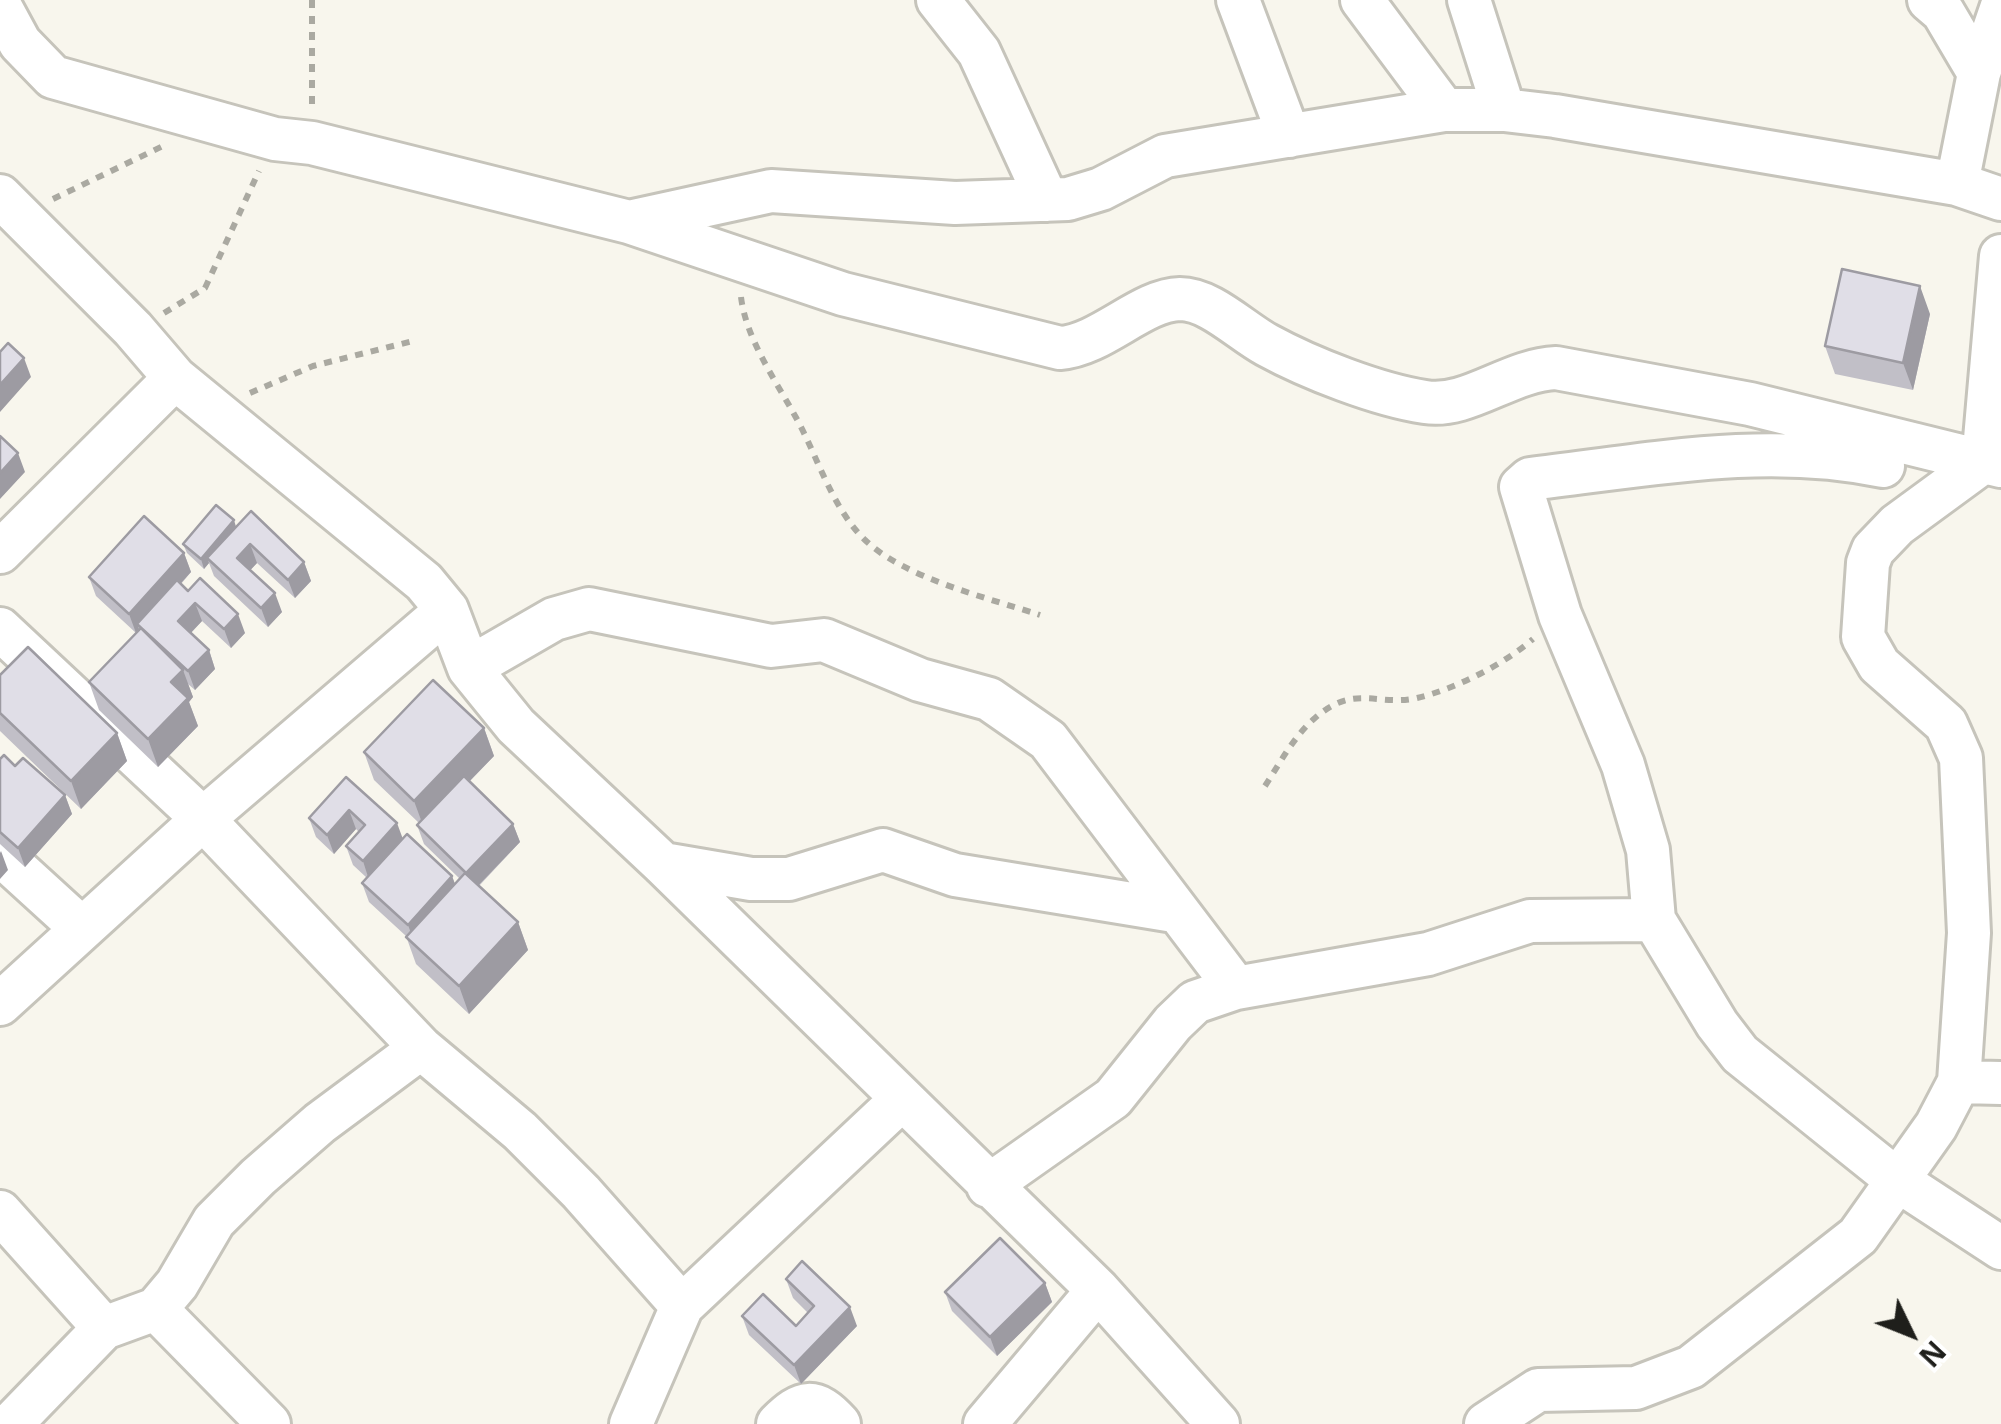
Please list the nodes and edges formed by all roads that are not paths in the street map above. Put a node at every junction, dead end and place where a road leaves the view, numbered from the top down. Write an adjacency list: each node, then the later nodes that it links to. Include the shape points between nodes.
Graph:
1 (938, 0): 14 (street, via 979,52)
2 (1238, 0): 11 (street)
3 (1362, 0): 9 (street)
4 (1469, 0): 10 (street)
5 (1929, 0): 8 (street)
6 (0, 6): 16 (street, via 20,43 53,78)
7 (2001, 8): 8 (street)
8 (1979, 73): 12 (street)
9 (1444, 110): 10 (street); 11 (street)
10 (1504, 110): 12 (street)
11 (1289, 136): 14 (street, via 1165,156 1091,193)
12 (1957, 184): 13 (street)
13 (2001, 199)
14 (1046, 200): 16 (street, via 955,204 771,190)
15 (11, 205): 18 (street)
16 (629, 222): 19 (street, via 843,294 1060,348 1182,299 1270,347 1390,395 1430,403 1468,397 1528,369 1556,368 1750,404)
17 (2001, 256): 19 (street)
18 (174, 378): 20 (street); 21 (street, via 424,582)
19 (1979, 470): 28 (street, via 1829,454 1746,454 1530,479 1521,487 1560,615 1623,766 1648,850); 33 (street, via 1897,525 1873,550 1863,637 1879,665 1946,724 1962,758 1970,933)
20 (0, 552)
21 (447, 610): 23 (street); 24 (street)
22 (0, 629): 24 (street)
23 (468, 668): 26 (street, via 516,726); 27 (street, via 554,618 589,608 771,646 843,644 920,680 989,700 1048,740)
24 (203, 818): 29 (street); 32 (street)
25 (0, 854): 29 (street)
26 (664, 864): 27 (street, via 788,879 883,850 970,878); 35 (street)
27 (1174, 911): 30 (street)
28 (1654, 920): 30 (street, via 1530,921 1428,954); 36 (street, via 1740,1054)
29 (80, 928): 31 (street)
30 (1236, 988): 37 (street, via 1185,1009 1113,1098)
31 (0, 1004)
32 (422, 1048): 41 (street, via 532,1143); 42 (street, via 258,1177 214,1221)
33 (1959, 1082): 34 (street); 36 (street)
34 (2001, 1082)
35 (901, 1100): 37 (street); 41 (street)
36 (1897, 1180): 39 (street); 51 (street, via 1858,1236 1691,1367 1636,1388 1538,1390)
37 (988, 1186): 40 (street)
38 (0, 1212): 43 (street)
39 (2001, 1248)
40 (1098, 1290): 49 (street); 50 (street)
41 (682, 1306): 46 (street)
42 (156, 1309): 43 (street); 45 (street)
43 (104, 1328): 44 (street)
44 (11, 1424)
45 (268, 1424)
46 (631, 1424)
47 (778, 1424): 48 (street, via 808,1402)
48 (839, 1424)
49 (985, 1424)
50 (1218, 1424)
51 (1486, 1424)

